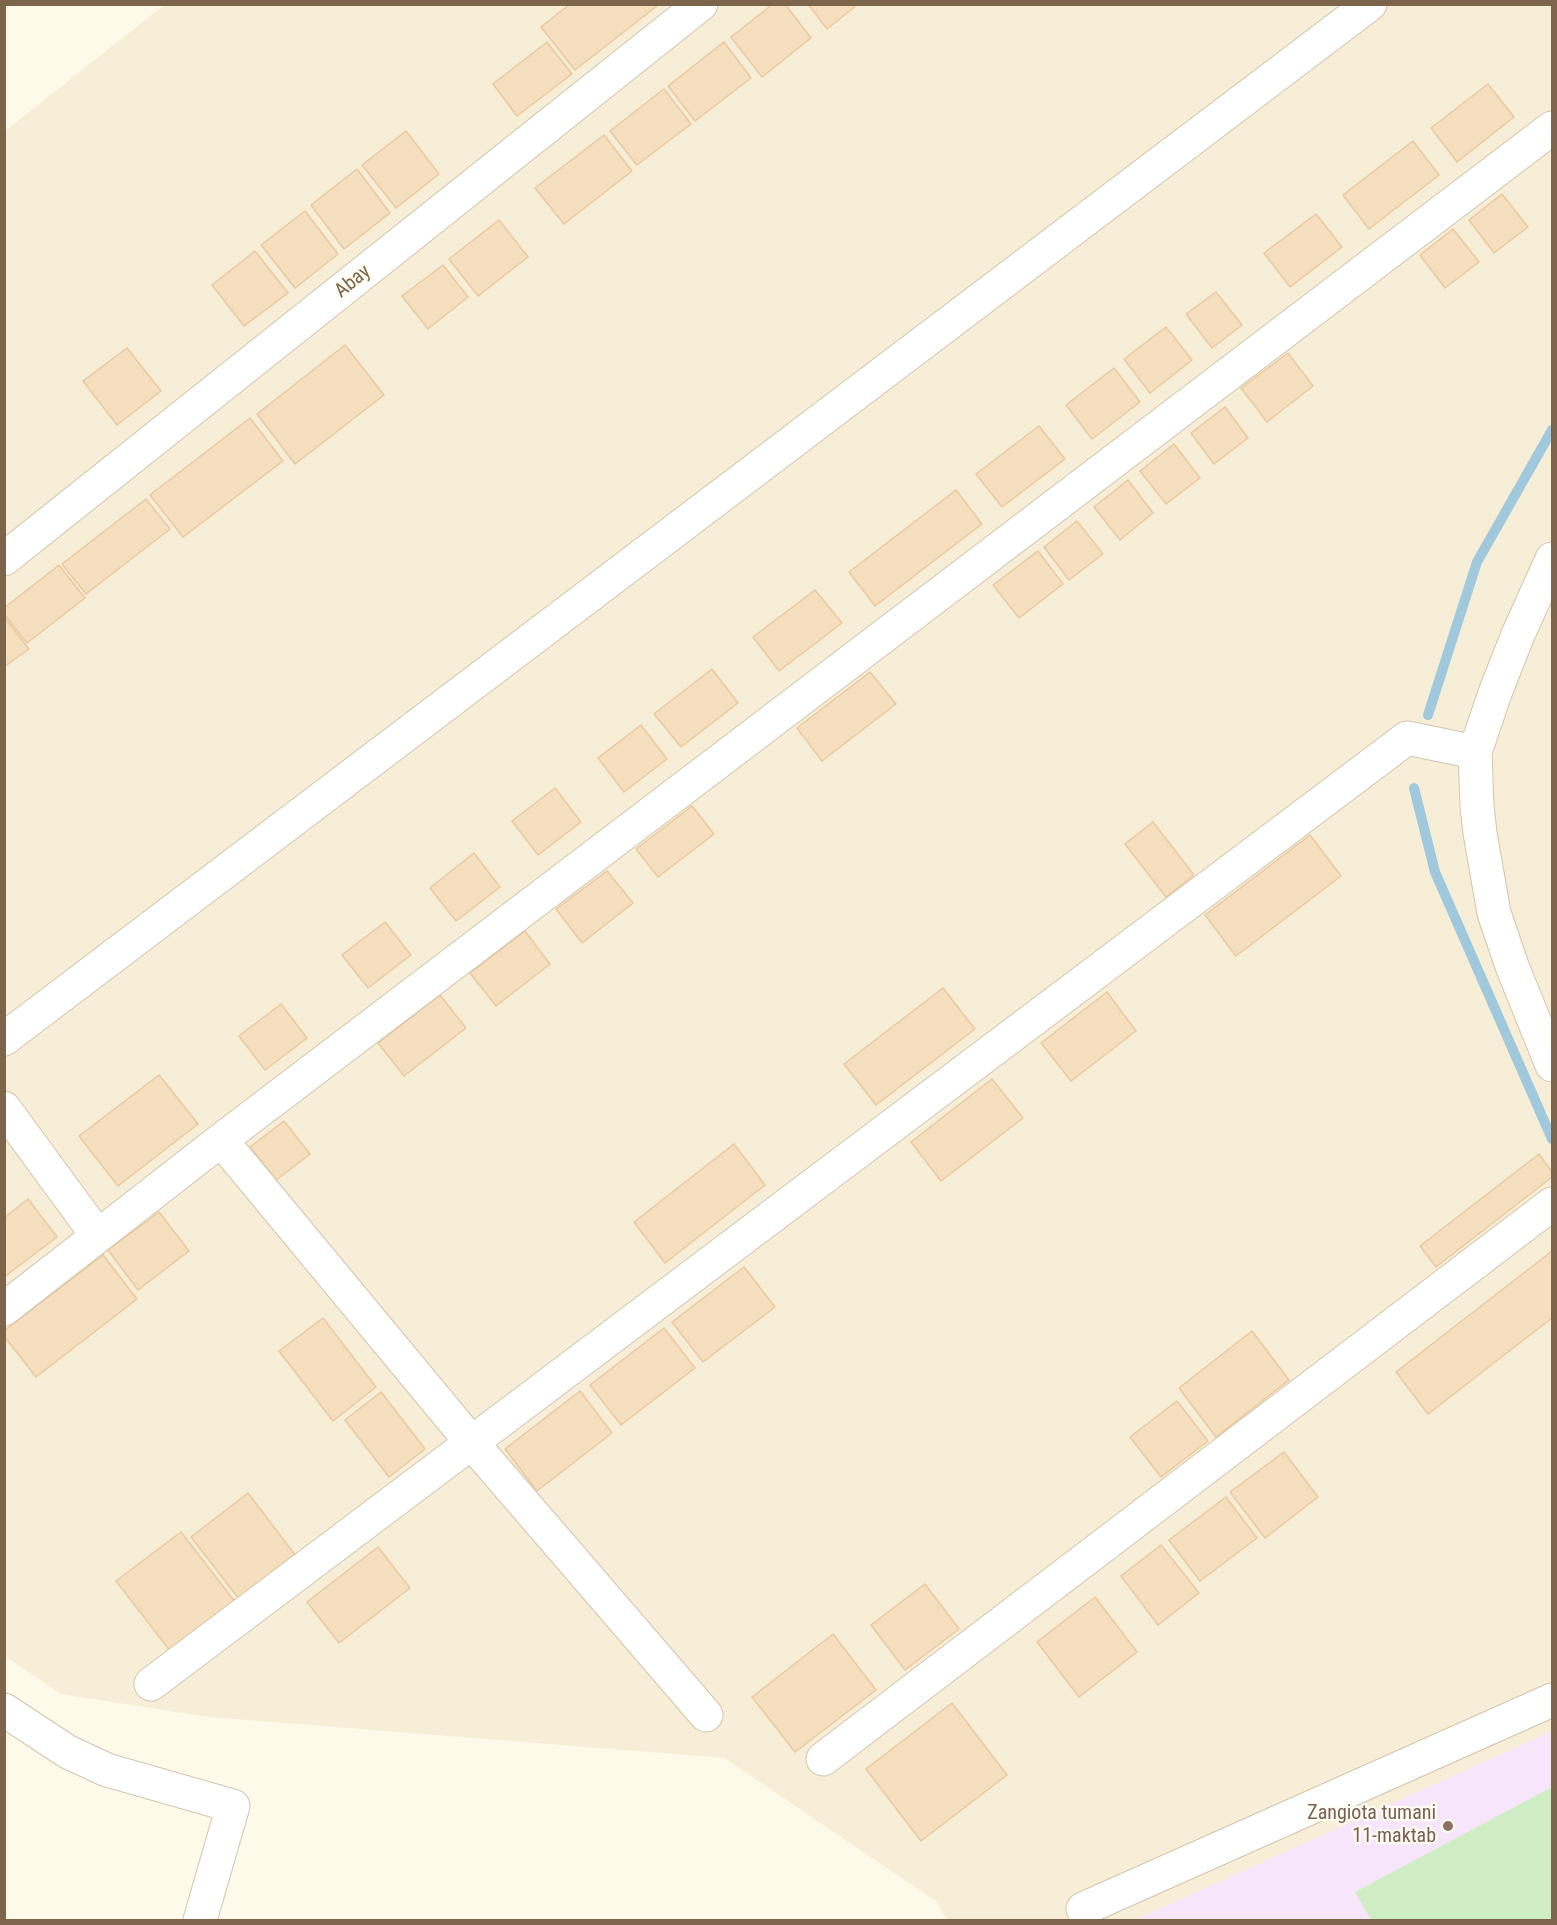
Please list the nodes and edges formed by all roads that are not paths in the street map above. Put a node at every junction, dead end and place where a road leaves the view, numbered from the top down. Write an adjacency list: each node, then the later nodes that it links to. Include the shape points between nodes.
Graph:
1 (701, 4): 4 (street, Abay)
2 (1370, 4): 7 (street)
3 (1552, 128): 10 (street)
4 (4, 559)
5 (1552, 559): 6 (street, via 1517,637)
6 (1475, 752): 8 (street, via 1480,833 1494,913); 14 (street, via 1407,738)
7 (4, 1039)
8 (1552, 1065)
9 (4, 1108): 12 (street)
10 (221, 1140): 12 (street); 14 (street)
11 (1552, 1204): 19 (street)
12 (97, 1235): 13 (street)
13 (4, 1309)
14 (472, 1443): 15 (street); 18 (street)
15 (151, 1684)
16 (1552, 1700): 20 (street)
17 (4, 1710): 21 (street, via 68,1752 107,1770 233,1806)
18 (706, 1715)
19 (823, 1759)
20 (1083, 1909)
21 (200, 1920)

